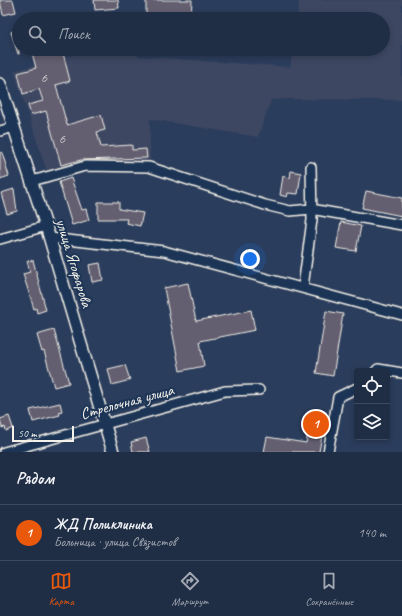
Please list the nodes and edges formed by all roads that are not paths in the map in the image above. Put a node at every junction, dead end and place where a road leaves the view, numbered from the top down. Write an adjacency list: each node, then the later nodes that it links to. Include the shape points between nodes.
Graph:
1 (0, 84): 2 (main road, улица Ягофарова)
2 (14, 126): 3 (street); 5 (main road, улица Ягофарова)
3 (0, 131)
4 (311, 167): 6 (street)
5 (32, 181): 6 (street, via 85,166 149,167 265,205 290,211); 8 (main road, улица Ягофарова)
6 (311, 208): 7 (street); 11 (street, via 312,220)
7 (402, 225)
8 (46, 226): 9 (main road, улица Ягофарова); 10 (street)
9 (50, 238): 11 (street, via 164,250); 17 (main road, улица Ягофарова)
10 (0, 239)
11 (302, 287): 12 (street)
12 (402, 315)
13 (390, 371): 14 (street)
14 (402, 373)
15 (354, 389): 20 (street, via 338,397)
16 (260, 390): 17 (street, Стрелочная улица, via 225,391)
17 (105, 423): 18 (street, Стрелочная улица); 19 (main road, улица Ягофарова)
18 (4, 452)
19 (113, 452)
20 (328, 452)

